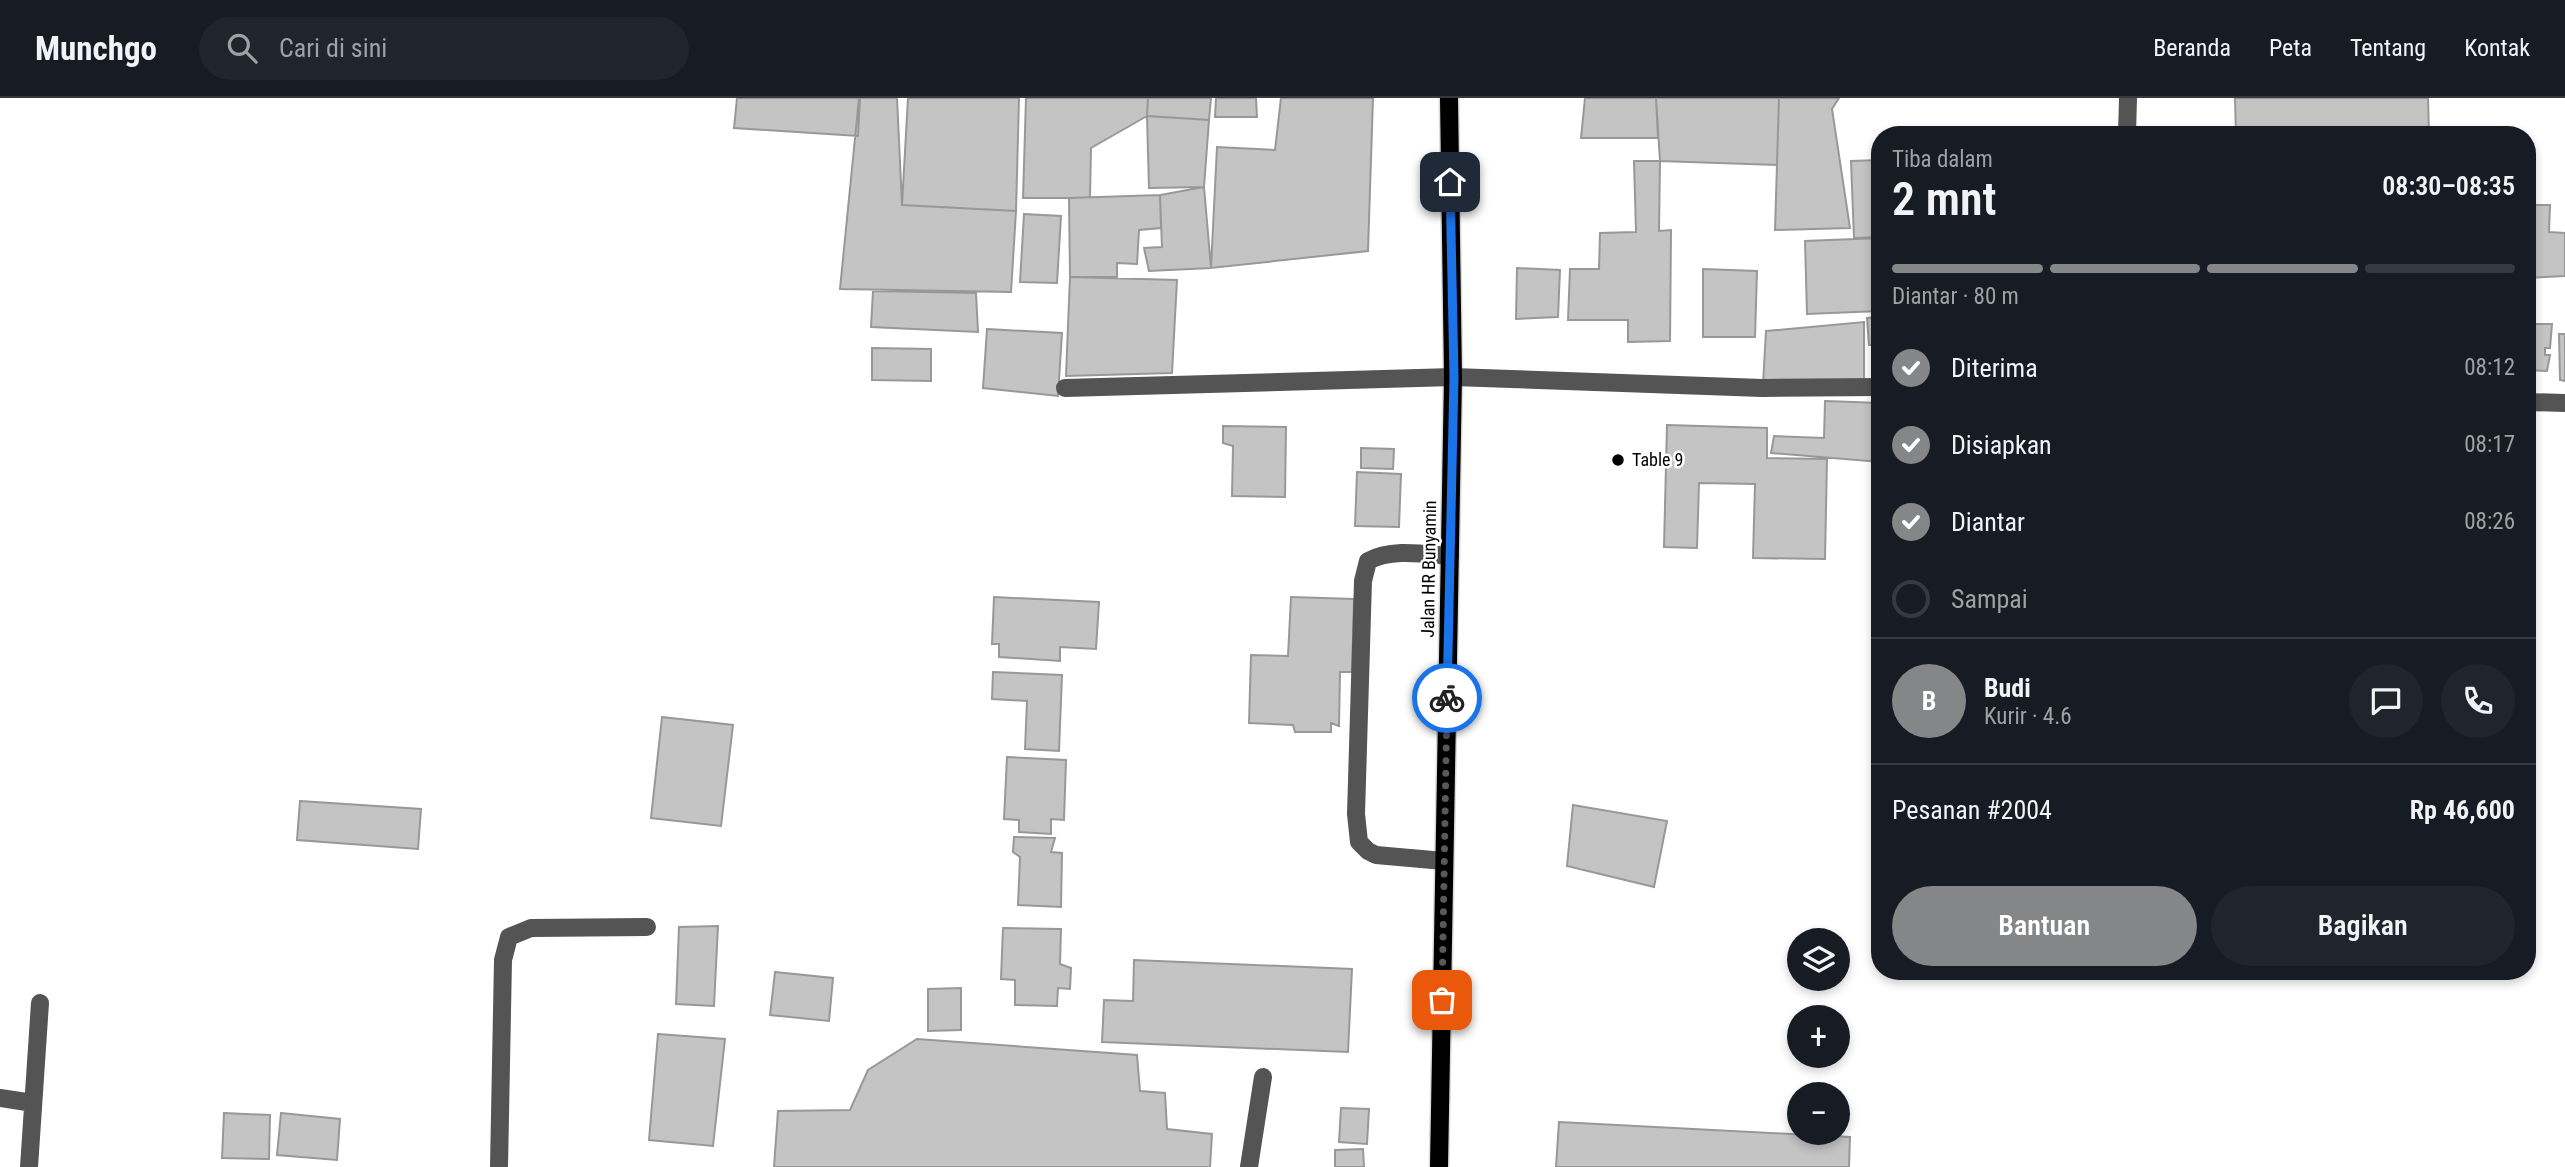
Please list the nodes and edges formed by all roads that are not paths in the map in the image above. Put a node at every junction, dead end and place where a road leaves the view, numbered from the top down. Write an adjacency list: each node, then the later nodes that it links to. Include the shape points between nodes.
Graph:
1 (1449, 98): 4 (main road, Jalan HR Bunyamin)
2 (2128, 98): 3 (street)
3 (2127, 126)
4 (1454, 377): 5 (street, via 1762,388); 6 (street); 9 (main road, Jalan HR Bunyamin)
5 (1871, 387)
6 (1065, 388)
7 (2536, 402): 8 (street)
8 (2565, 403)
9 (1450, 556): 10 (main road, Jalan HR Bunyamin); 10 (street, via 1401,553 1368,561 1363,581 1356,814 1359,842 1372,853)
10 (1444, 862): 19 (main road, Jalan HR Bunyamin)
11 (647, 928): 17 (street, via 531,928 509,937 503,960)
12 (40, 1003): 15 (street)
13 (1263, 1077): 18 (street)
14 (0, 1098): 15 (street)
15 (33, 1103): 16 (street)
16 (29, 1167)
17 (499, 1167)
18 (1249, 1167)
19 (1439, 1167)

